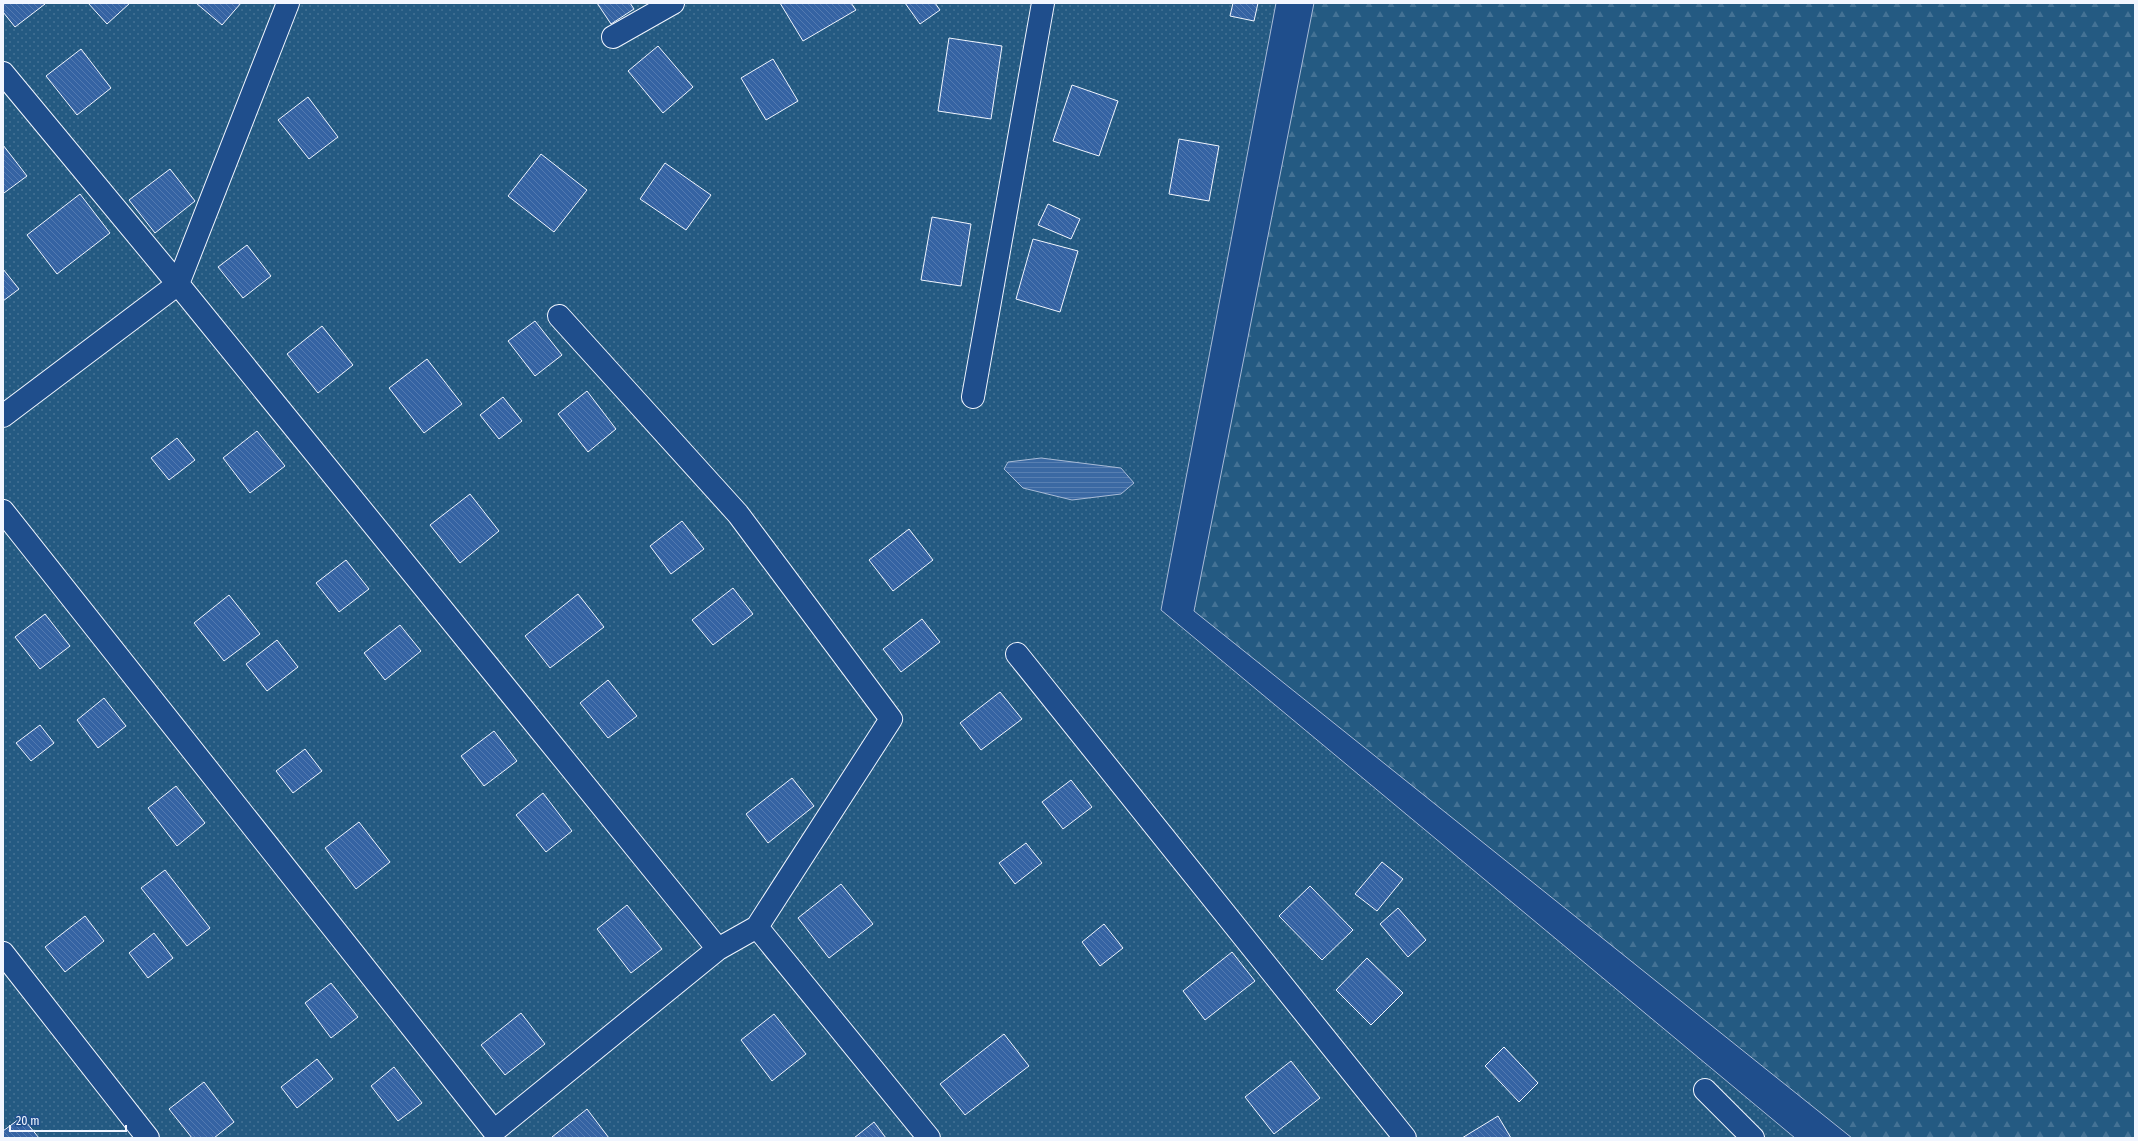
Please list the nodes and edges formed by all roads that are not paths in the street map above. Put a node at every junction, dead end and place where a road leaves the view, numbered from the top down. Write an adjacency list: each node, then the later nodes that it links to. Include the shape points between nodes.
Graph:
1 (288, 3): 6 (street)
2 (673, 3): 4 (street)
3 (1044, 3): 8 (street)
4 (613, 37)
5 (3, 73): 6 (street)
6 (178, 284): 9 (street); 13 (street)
7 (559, 316): 12 (street, via 738,514 891,719)
8 (973, 397)
9 (3, 416)
10 (3, 511): 16 (street)
11 (1017, 654): 19 (street)
12 (757, 927): 13 (street); 18 (street)
13 (718, 949): 16 (street)
14 (3, 953): 17 (street)
15 (1705, 1090): 20 (street)
16 (493, 1136)
17 (148, 1138)
18 (929, 1138)
19 (1405, 1138)
20 (1753, 1138)

